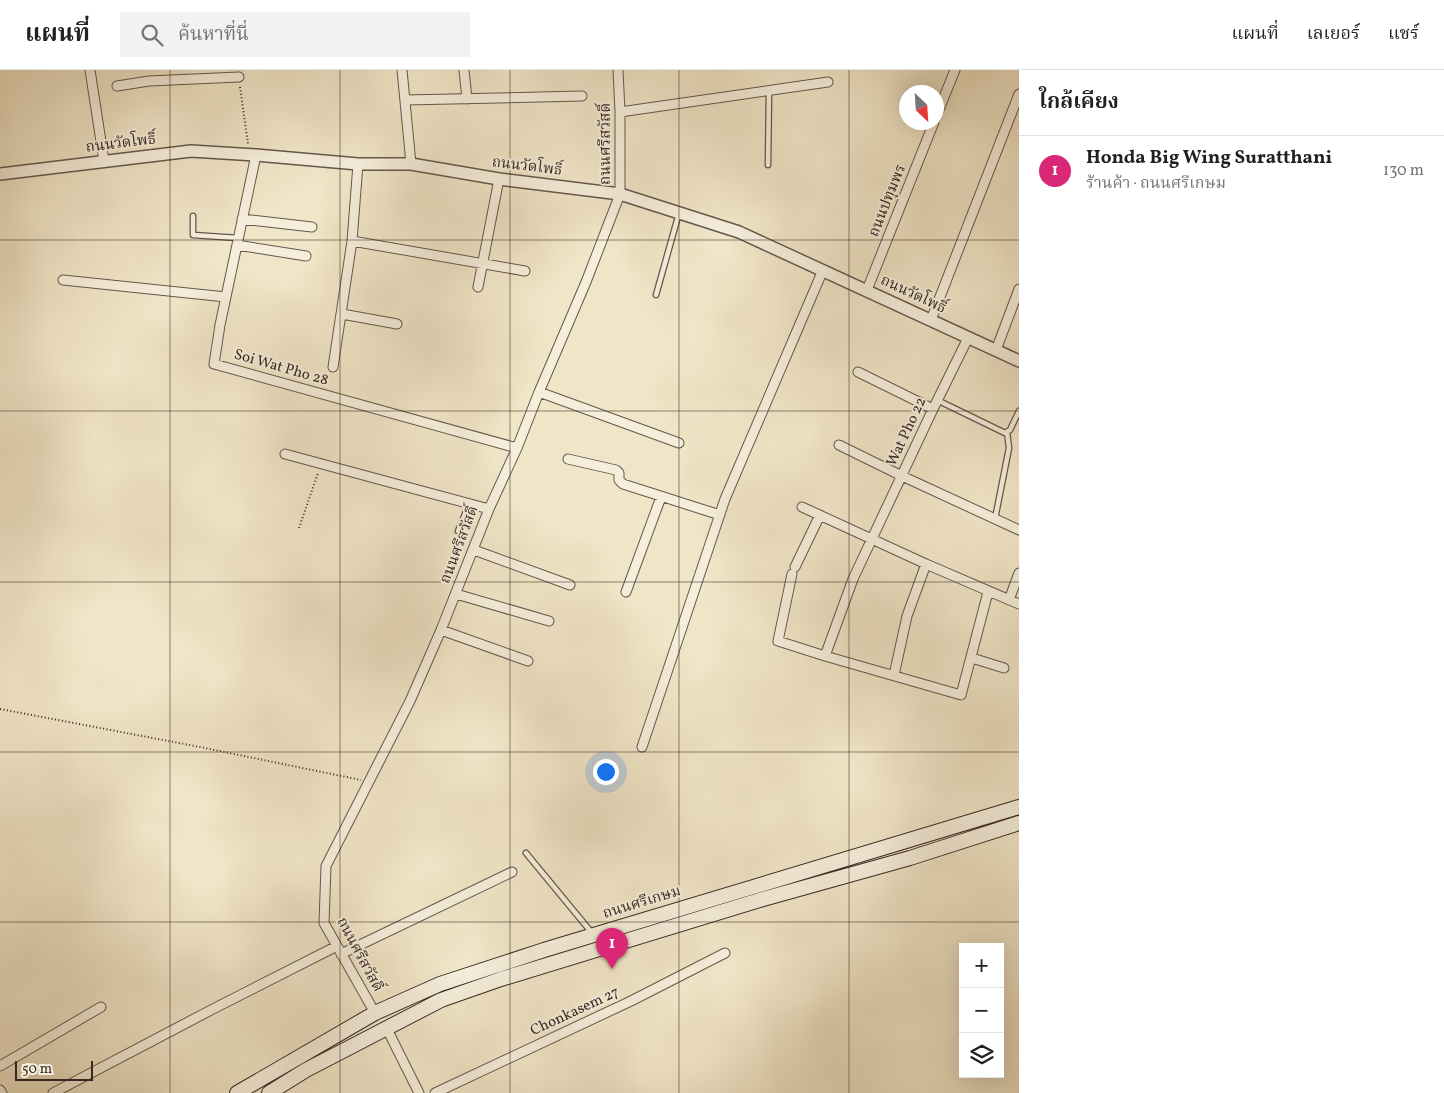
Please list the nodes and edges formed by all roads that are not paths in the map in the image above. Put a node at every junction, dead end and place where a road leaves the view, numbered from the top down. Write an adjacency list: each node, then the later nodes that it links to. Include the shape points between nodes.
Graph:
1 (90, 70): 18 (street)
2 (402, 70): 14 (street)
3 (464, 70): 13 (street)
4 (618, 70): 15 (street, ถนนศรีสวัสดิ์)
5 (955, 70): 12 (street)
6 (238, 77): 8 (street, via 149,80)
7 (828, 82): 9 (street)
8 (117, 86)
9 (769, 90): 15 (street); 21 (lane)
10 (1019, 95): 42 (street)
11 (582, 96): 13 (street)
12 (944, 97)
13 (467, 99): 14 (street)
14 (405, 100): 20 (street)
15 (620, 112): 24 (street, ถนนศรีสวัสดิ์)
16 (931, 130): 38 (street, ถนนปทุมพร)
17 (253, 155): 18 (street, ถนนวัดโพธิ์, via 191,151); 19 (street, ถนนวัดโพธิ์); 27 (street, Soi Wat Pho 28)
18 (104, 161): 22 (street, ถนนวัดโพธิ์)
19 (358, 164): 20 (street, ถนนวัดโพธิ์); 29 (street)
20 (411, 164): 23 (street, ถนนวัดโพธิ์)
21 (768, 165)
22 (0, 174)
23 (499, 179): 24 (street, ถนนวัดโพธิ์); 32 (street)
24 (620, 194): 25 (street, ถนนวัดโพธิ์); 49 (street, ถนนศรีสวัสดิ์)
25 (679, 213): 33 (street, ถนนวัดโพธิ์, via 739,232); 39 (lane)
26 (193, 216): 30 (lane, via 193,234)
27 (242, 219): 28 (street); 30 (street, Soi Wat Pho 28)
28 (312, 227)
29 (352, 241): 32 (street); 41 (street)
30 (237, 242): 31 (street); 40 (street, Soi Wat Pho 28)
31 (306, 256)
32 (483, 264): 34 (street); 36 (street)
33 (822, 270): 38 (street, ถนนวัดโพธิ์); 64 (street)
34 (525, 271)
35 (62, 280): 40 (street)
36 (478, 287)
37 (1019, 289): 45 (street)
38 (867, 290): 42 (street, ถนนวัดโพธิ์)
39 (656, 296)
40 (226, 297): 56 (street, Soi Wat Pho 28, via 214,364)
41 (342, 314): 43 (street); 47 (street)
42 (931, 320): 44 (street, ถนนวัดโพธิ์)
43 (398, 324)
44 (968, 338): 45 (street, ถนนวัดโพธิ์); 50 (street, Wat Pho 22)
45 (996, 350): 46 (street, ถนนวัดโพธิ์)
46 (1019, 361)
47 (334, 367)
48 (858, 372): 51 (street)
49 (539, 392): 54 (street); 56 (street, ถนนศรีสวัสดิ์)
50 (937, 400): 51 (street, Wat Pho 22); 53 (lane, via 1003,433)
51 (933, 409): 59 (street, Wat Pho 22)
52 (1019, 411): 53 (lane)
53 (1007, 432): 66 (lane, via 1009,448)
54 (680, 442)
55 (839, 445): 59 (street)
56 (517, 448): 63 (street, ถนนศรีสวัสดิ์)
57 (285, 454): 61 (street)
58 (568, 459): 60 (street, via 616,470 623,484)
59 (902, 476): 66 (street); 69 (street, Wat Pho 22)
60 (661, 497): 64 (street); 74 (street)
61 (469, 504): 63 (street); 68 (lane)
62 (802, 507): 65 (street)
63 (489, 509): 70 (street, ถนนศรีสวัสดิ์)
64 (720, 514): 86 (street)
65 (820, 516): 69 (street); 81 (street, via 793,571 778,641)
66 (994, 519): 67 (street)
67 (1019, 530)
68 (458, 531)
69 (872, 540): 71 (street); 81 (street, Wat Pho 22, via 853,579)
70 (474, 550): 73 (street); 76 (street, ถนนศรีสวัสดิ์)
71 (926, 564): 75 (street); 85 (street, via 907,616)
72 (1019, 573): 77 (street)
73 (570, 584)
74 (626, 592)
75 (988, 592): 77 (street); 82 (street)
76 (456, 594): 79 (street); 80 (street, ถนนศรีสวัสดิ์)
77 (1009, 600): 78 (street)
78 (1019, 604)
79 (550, 621)
80 (442, 630): 83 (street); 94 (street, ถนนศรีสวัสดิ์, via 410,701 326,866 324,923)
81 (824, 656): 85 (street)
82 (972, 658): 84 (street); 85 (street, via 961,695)
83 (528, 661)
84 (1004, 668)
85 (894, 675)
86 (642, 748)
87 (1019, 807): 91 (main road, ถนนศรีเกษม)
88 (1019, 823): 92 (main road, ถนนศรีเกษม)
89 (526, 853): 93 (lane)
90 (512, 872): 94 (street)
91 (705, 901): 92 (main road); 93 (main road, ถนนศรีเกษม)
92 (710, 915): 98 (main road, ถนนศรีเกษม, via 501,978 441,1000)
93 (594, 935): 97 (main road, ถนนศรีเกษม, via 440,984)
94 (339, 950): 97 (street, ถนนศรีสวัสดิ์); 102 (street, via 211,1010)
95 (725, 953): 106 (street, Chonkasem 27, via 631,1002)
96 (100, 1007): 99 (street)
97 (375, 1013): 103 (main road, ถนนศรีเกษม)
98 (386, 1027): 104 (main road, ถนนศรีเกษม); 105 (street)
99 (0, 1066)
100 (0, 1090): 101 (street)
101 (2, 1093)
102 (54, 1093)
103 (237, 1093)
104 (269, 1093)
105 (419, 1093)
106 (435, 1093)

